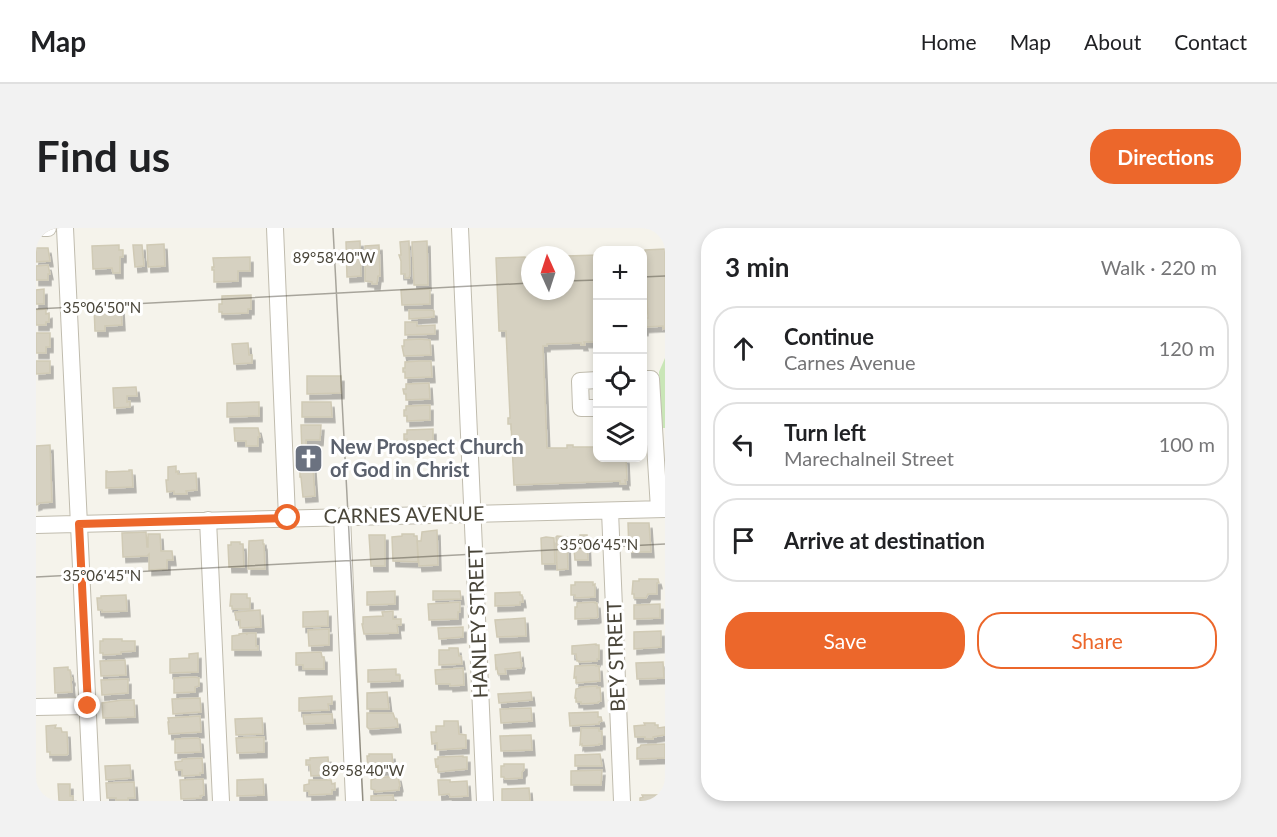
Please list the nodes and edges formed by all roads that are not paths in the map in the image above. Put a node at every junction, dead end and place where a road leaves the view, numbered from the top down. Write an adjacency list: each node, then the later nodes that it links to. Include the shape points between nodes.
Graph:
1 (36, 228): 2 (street)
2 (48, 228)
3 (65, 228): 16 (street)
4 (275, 228): 14 (street)
5 (460, 228): 12 (street, HANLEY STREET)
6 (647, 379): 8 (street, via 651,379)
7 (593, 380): 9 (street, via 580,381 581,408)
8 (648, 405): 10 (street)
9 (593, 408)
10 (662, 509): 11 (street, CARNES AVENUE)
11 (610, 511): 12 (street, CARNES AVENUE); 24 (street, BEY STREET)
12 (473, 513): 13 (street, CARNES AVENUE); 23 (street, HANLEY STREET)
13 (342, 516): 14 (street, CARNES AVENUE); 22 (street)
14 (288, 518): 15 (street, CARNES AVENUE)
15 (208, 520): 16 (street, CARNES AVENUE); 21 (street)
16 (79, 524): 17 (street, CARNES AVENUE); 18 (street)
17 (36, 525)
18 (88, 706): 19 (street); 20 (street)
19 (36, 707)
20 (92, 801)
21 (221, 801)
22 (354, 801)
23 (485, 801)
24 (622, 801)

